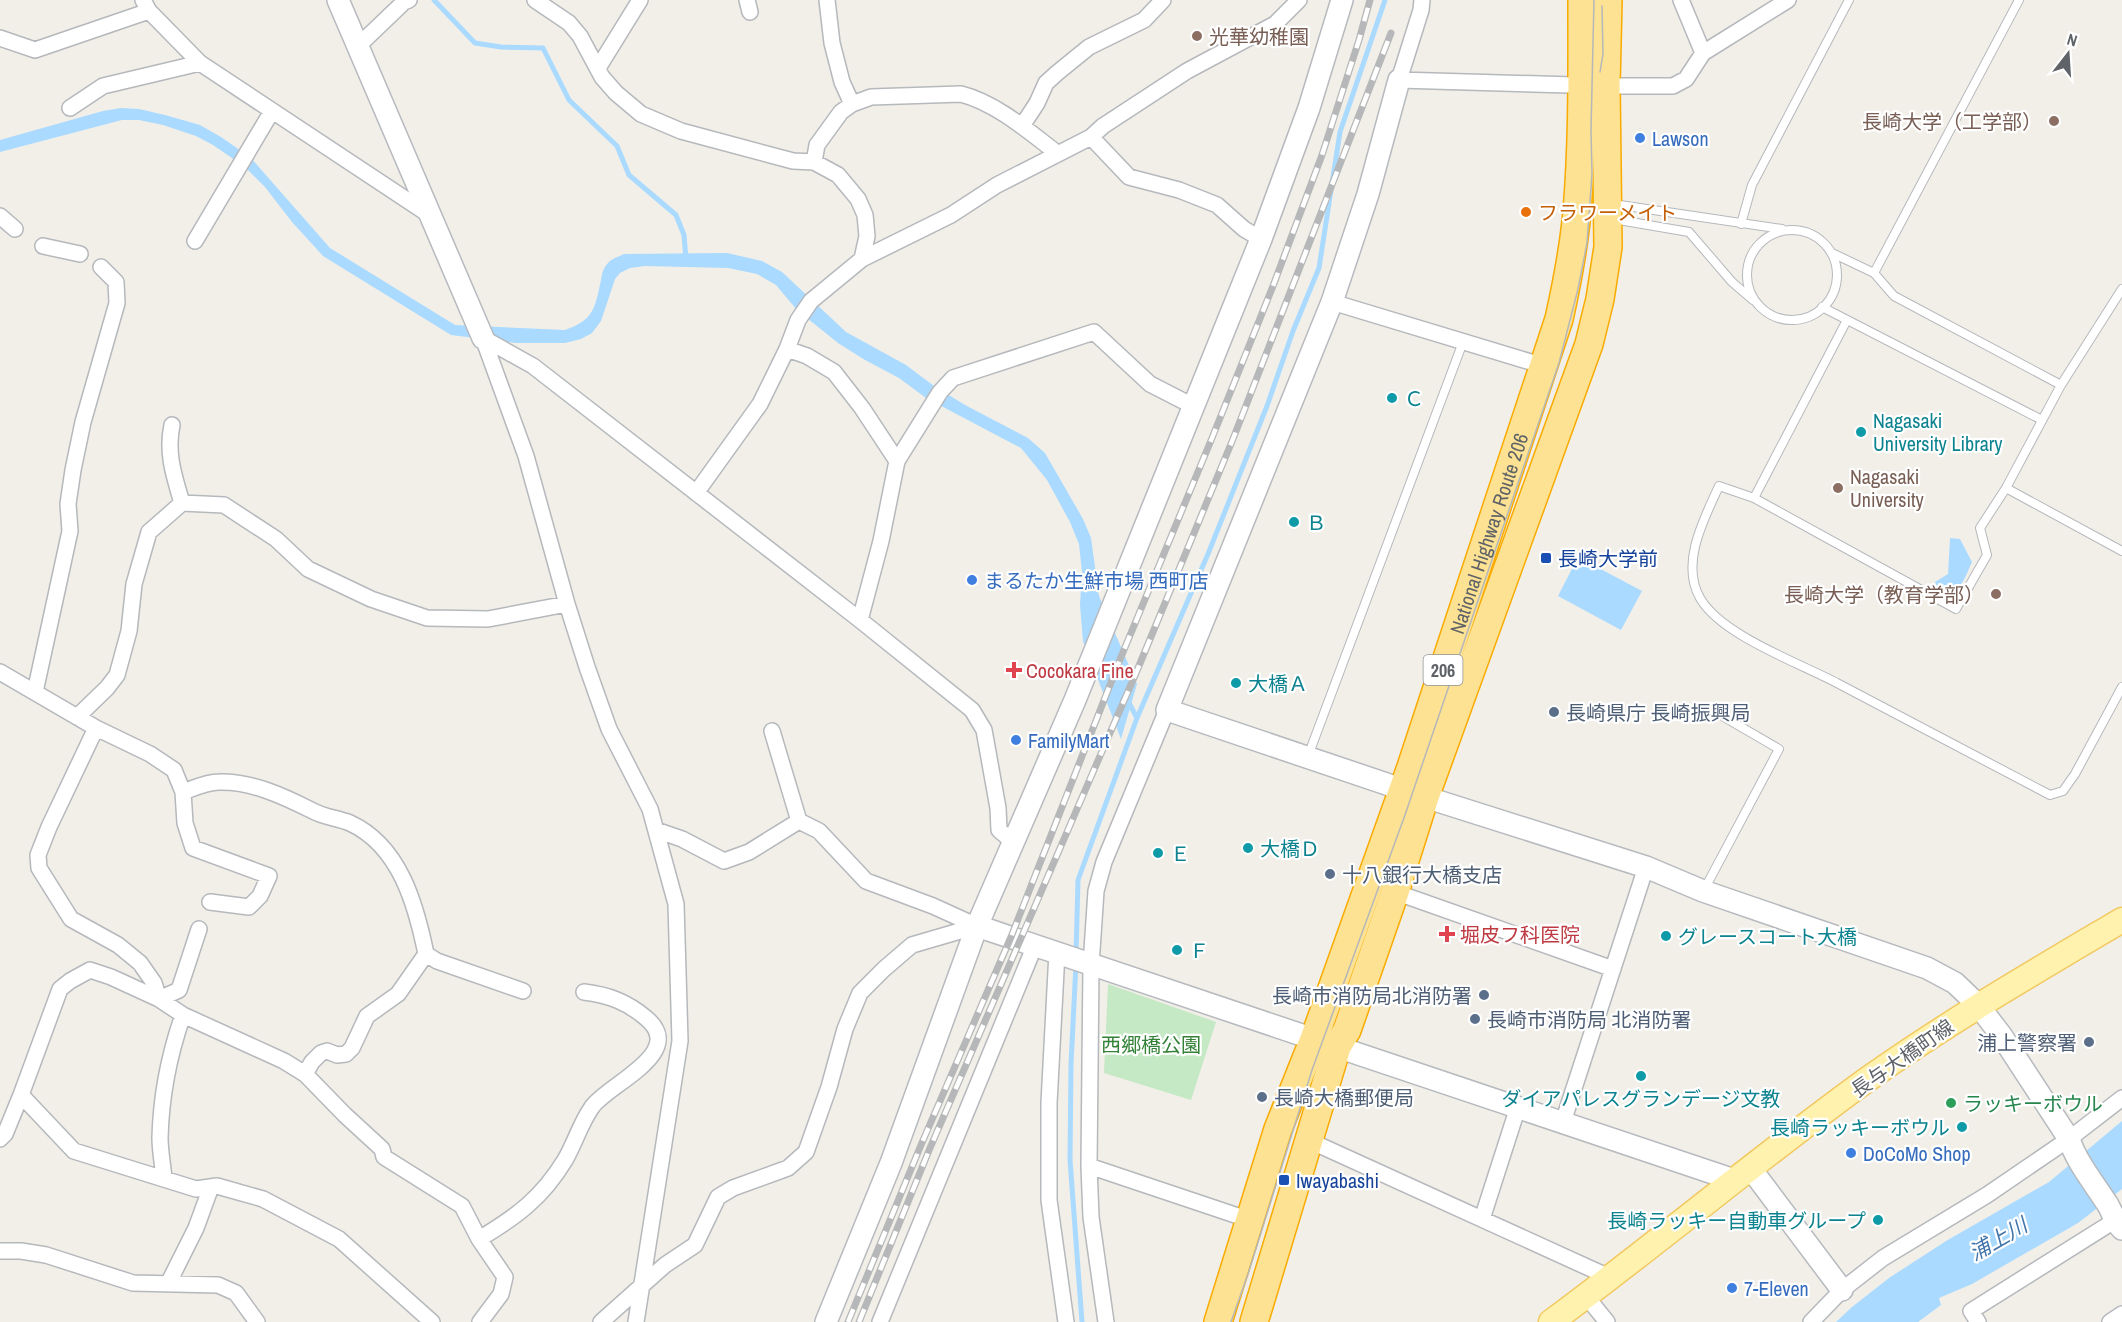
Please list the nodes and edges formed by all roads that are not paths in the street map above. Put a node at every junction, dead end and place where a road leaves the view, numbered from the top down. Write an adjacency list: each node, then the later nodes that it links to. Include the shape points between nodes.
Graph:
1 (338, 0): 18 (street)
2 (409, 0): 18 (street)
3 (535, 0): 21 (street, via 569,23)
4 (640, 0): 21 (street)
5 (827, 0): 24 (street, via 832,43)
6 (1162, 0): 27 (street, via 1144,20 1089,47 1057,73 1046,83)
7 (1299, 0): 28 (street, via 1275,24 1186,71)
8 (1342, 0): 37 (street, via 1309,108)
9 (1422, 0): 22 (street)
10 (1582, 0): 23 (highway, National Highway Route 206 / 206)
11 (1608, 0): 23 (highway, National Highway Route 206 / 206)
12 (1681, 0): 19 (street)
13 (1788, 0): 19 (street)
14 (1849, 0): 34 (lane, via 1752,185)
15 (2019, 0): 44 (lane)
16 (146, 5): 17 (street, via 35,50); 20 (street)
17 (0, 38)
18 (357, 47): 32 (street)
19 (1703, 53): 23 (street, via 1686,79 1673,86)
20 (200, 63): 25 (street, via 103,86); 26 (street)
21 (598, 68): 30 (street, via 616,93 641,114 681,131 793,161)
22 (1399, 80): 23 (street); 46 (street, via 1368,194)
23 (1594, 86): 31 (highway, National Highway Route 206 / 206); 53 (highway, National Highway Route 206 / 206, via 1569,272)
24 (852, 104): 27 (street, via 871,97 961,94); 30 (street, via 841,112 817,146)
25 (70, 108)
26 (272, 111): 32 (street); 38 (street)
27 (1022, 126): 29 (street)
28 (1091, 136): 29 (street); 37 (street, via 1129,177 1217,205)
29 (1057, 153): 42 (street, via 951,215)
30 (814, 162): 42 (street, via 838,175 866,215)
31 (1609, 211): 34 (lane); 48 (lane, via 1689,232 1732,282); 76 (highway, National Highway Route 206 / 206, via 1608,247 1589,344)
32 (428, 214): 50 (street)
33 (0, 216): 35 (street)
34 (1741, 224): 36 (lane)
35 (15, 230)
36 (1789, 230): 40 (lane, via 1814,235); 48 (lane, via 1774,233 1752,254 1748,284)
37 (1261, 239): 55 (street)
38 (195, 241)
39 (43, 246): 41 (street)
40 (1832, 253): 44 (lane); 47 (lane, via 1837,280 1833,294)
41 (80, 254)
42 (862, 259): 52 (street, via 811,301 798,320)
43 (102, 267): 68 (street, via 116,282 117,303 83,422 68,504 70,531)
44 (1874, 273): 54 (lane, via 1894,296)
45 (2122, 289): 54 (lane)
46 (1332, 302): 51 (street); 69 (street)
47 (1822, 308): 48 (lane, via 1802,318 1788,319); 49 (lane)
48 (1764, 309)
49 (1847, 320): 56 (lane); 61 (lane)
50 (483, 338): 60 (street, via 533,366); 64 (street, via 526,456)
51 (1463, 342): 53 (street); 74 (lane)
52 (787, 349): 58 (street, via 834,372); 60 (street, via 760,404)
53 (1544, 366): 76 (highway, National Highway Route 206 / 206)
54 (2061, 385): 56 (lane)
55 (1193, 406): 58 (street, via 1150,384 1094,332 953,378); 79 (street, via 1075,700)
56 (2042, 420): 59 (lane)
57 (172, 425): 62 (street, via 168,442 170,460)
58 (897, 461): 65 (street)
59 (2006, 488): 61 (lane, via 1980,528 1987,555 1956,609); 63 (lane)
60 (696, 493): 65 (street)
61 (1754, 498): 67 (lane, via 1719,486 1695,549 1692,576 1700,598 1717,619 2050,795 2063,791 2075,774)
62 (182, 503): 64 (street, via 224,505 276,539 308,568 371,599 427,618 488,619); 70 (street, via 149,532 134,584 129,631 117,675)
63 (2122, 552)
64 (567, 604): 78 (street, via 609,729 651,810)
65 (860, 620): 79 (street, via 972,710 984,730 999,830)
66 (0, 672): 68 (street)
67 (2122, 687)
68 (35, 692): 70 (street)
69 (1167, 710): 74 (street); 90 (street, via 1104,862 1096,891)
70 (77, 717): 72 (street)
71 (1724, 717): 81 (lane, via 1779,749)
72 (96, 728): 75 (street, via 174,770); 94 (street, via 49,826 38,855 39,868 71,919 118,945 140,963 154,983)
73 (772, 731): 77 (street)
74 (1308, 757): 76 (street)
75 (183, 792): 83 (street, via 185,823 193,848 269,876 260,896 249,907); 88 (street, via 216,782 246,785 365,832 378,842 405,880)
76 (1414, 793): 80 (street); 82 (highway, National Highway Route 206 / 206); 97 (highway, National Highway Route 206 / 206)
77 (799, 821): 78 (street, via 749,852 724,861); 85 (street, via 819,831 866,881)
78 (656, 830): 117 (street, via 676,904 680,1041)
79 (1013, 842): 85 (street)
80 (1646, 867): 81 (street); 91 (street)
81 (1703, 891): 95 (street, via 1927,968 1955,983)
82 (1395, 892): 91 (street); 97 (highway, National Highway Route 206 / 206, via 1347,1029)
83 (210, 902)
84 (2122, 920): 95 (main road, 長与大橋町線)
85 (977, 926): 87 (street); 117 (street, via 912,945 861,993 806,1152 788,1168 718,1197 695,1245 665,1265); 126 (street, via 891,1163)
86 (199, 929): 94 (street, via 179,990)
87 (1035, 945): 89 (street); 127 (street)
88 (426, 954): 92 (street); 98 (street, via 398,994 367,1016 346,1054 321,1053)
89 (1060, 954): 90 (street); 128 (street, via 1049,1103 1049,1200)
90 (1090, 964): 97 (street); 106 (street)
91 (1613, 969): 102 (street)
92 (523, 991)
93 (584, 992): 113 (street, via 620,1000 639,1012 654,1024 656,1046 641,1069 592,1106 566,1159 534,1201)
94 (159, 999): 96 (street); 99 (street, via 90,970 70,981 55,1000)
95 (1978, 1005): 105 (street); 107 (main road, 長与大橋町線, via 1868,1079)
96 (183, 1016): 98 (street); 108 (street, via 171,1050 164,1091 160,1140)
97 (1325, 1043): 101 (street); 104 (highway, National Highway Route 206 / 206); 112 (highway, National Highway Route 206 / 206, via 1278,1129)
98 (305, 1074): 113 (street, via 382,1149 384,1157 462,1206)
99 (21, 1095): 103 (street); 108 (street, via 74,1151)
100 (2122, 1098): 105 (street)
101 (1518, 1107): 102 (street); 110 (street)
102 (1563, 1122): 107 (street)
103 (0, 1139)
104 (1308, 1140): 110 (street); 131 (highway, National Highway Route 206 / 206)
105 (2072, 1146): 111 (street); 118 (street, via 1883,1258)
106 (1089, 1167): 112 (street); 129 (street, via 1091,1217)
107 (1742, 1174): 115 (main road, 長与大橋町線); 118 (street)
108 (164, 1179): 109 (street, via 196,1189)
109 (211, 1187): 116 (street); 122 (street, via 263,1199 339,1239)
110 (1482, 1219): 115 (street)
111 (2117, 1219): 135 (street, via 1971,1311)
112 (1250, 1220): 130 (highway, National Highway Route 206 / 206)
113 (479, 1239): 123 (street, via 505,1277 501,1294)
114 (0, 1251): 116 (street, via 46,1255 133,1282)
115 (1609, 1278): 119 (main road, 長与大橋町線)
116 (168, 1284): 121 (street, via 218,1285 236,1293)
117 (641, 1289): 124 (street); 125 (street)
118 (1842, 1290): 134 (street)
119 (1586, 1296): 132 (main road, 長与大橋町線); 133 (street)
120 (2122, 1314): 136 (street)
121 (257, 1322)
122 (432, 1322)
123 (480, 1322)
124 (601, 1322)
125 (636, 1322)
126 (826, 1322)
127 (880, 1322)
128 (1066, 1322)
129 (1106, 1322)
130 (1218, 1322)
131 (1254, 1322)
132 (1551, 1322)
133 (1607, 1322)
134 (1811, 1322)
135 (1977, 1322)
136 (2110, 1322)

